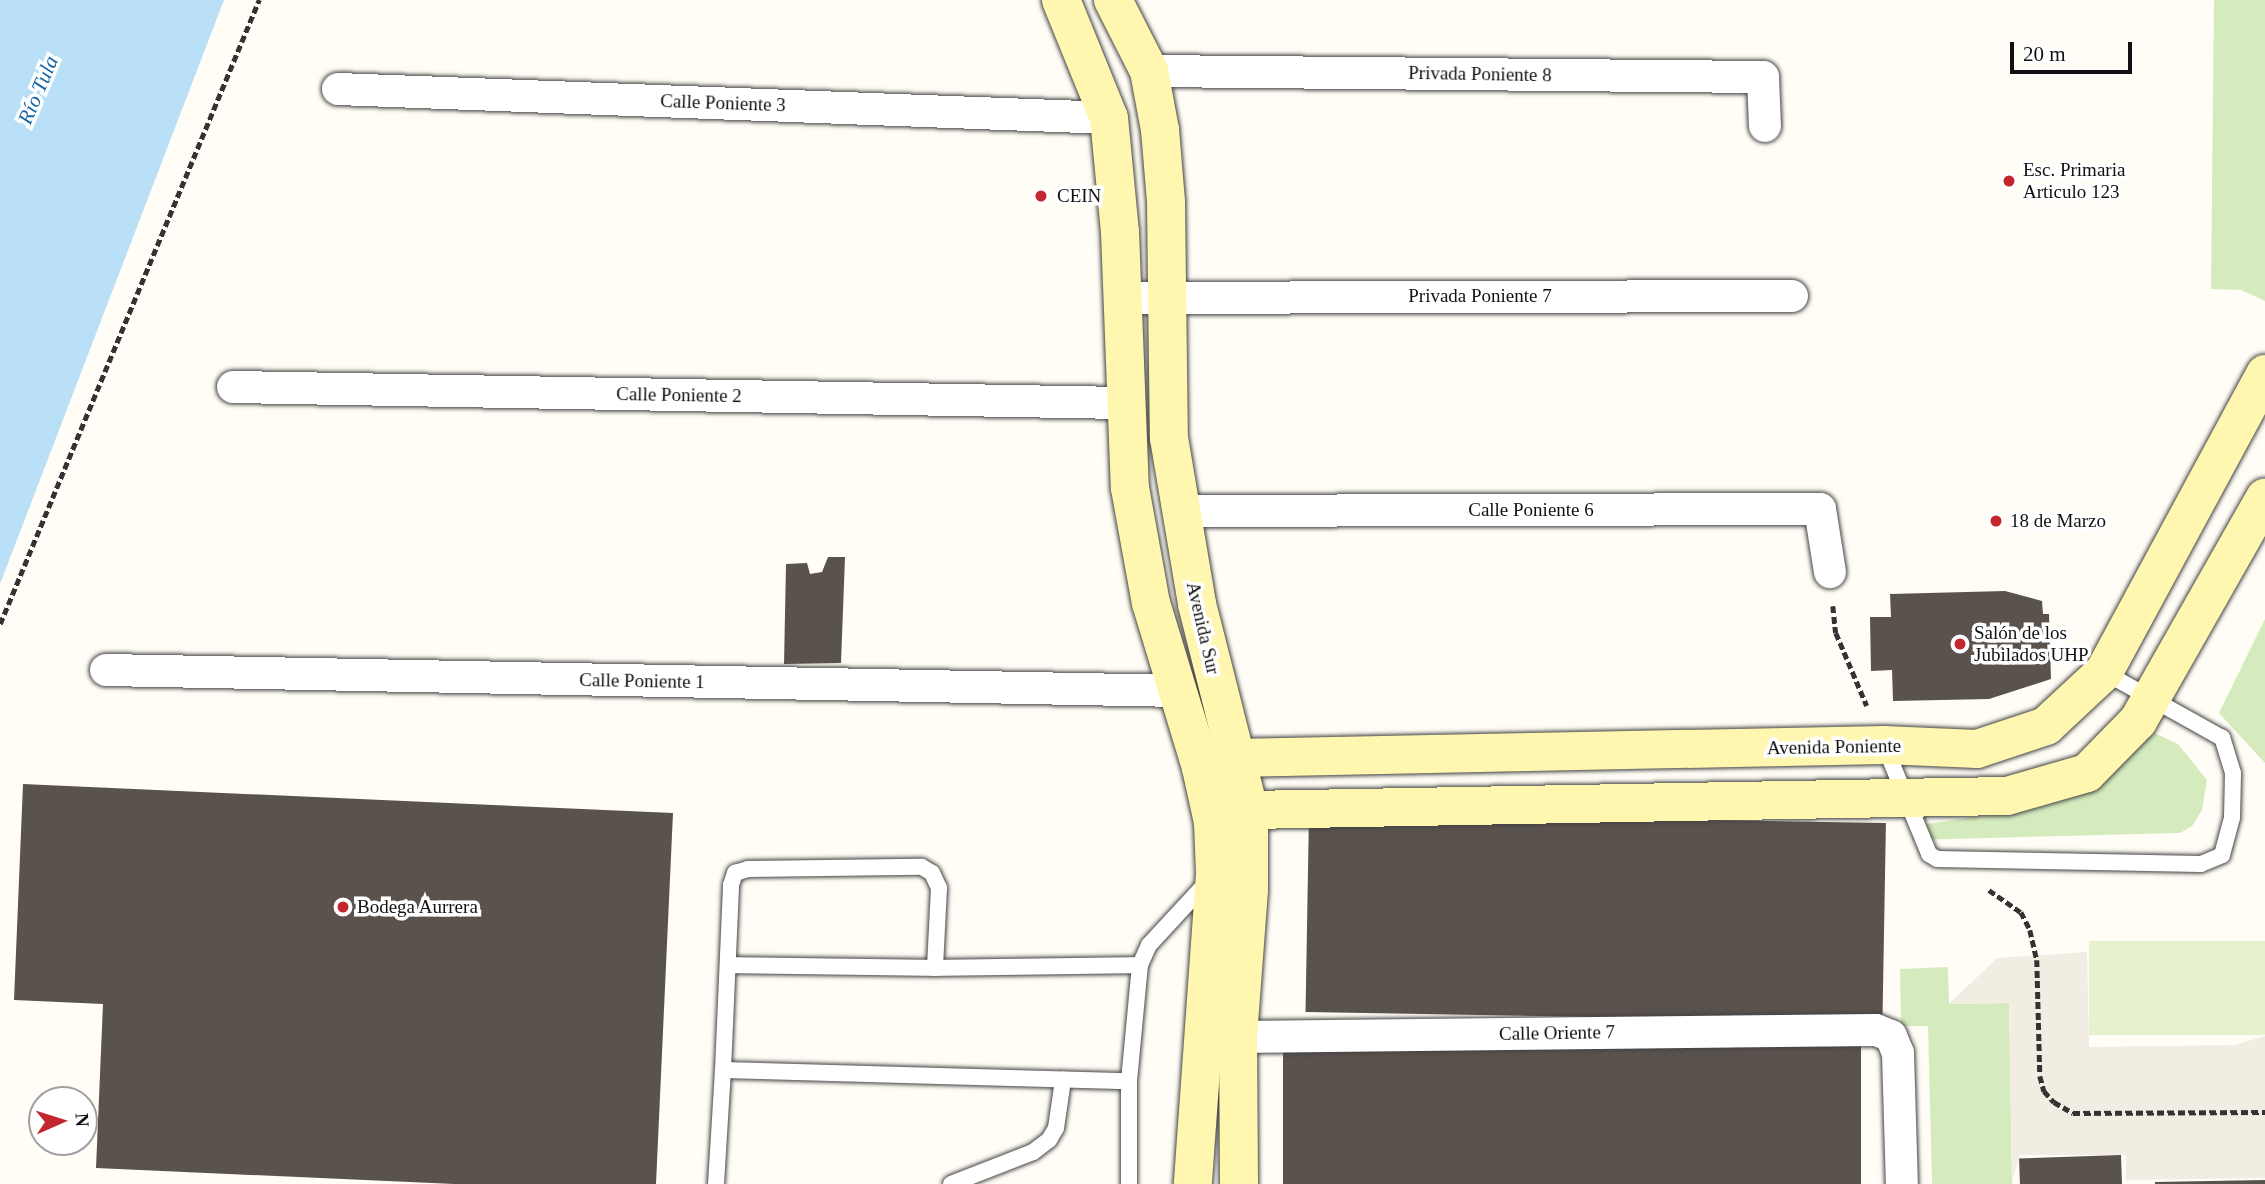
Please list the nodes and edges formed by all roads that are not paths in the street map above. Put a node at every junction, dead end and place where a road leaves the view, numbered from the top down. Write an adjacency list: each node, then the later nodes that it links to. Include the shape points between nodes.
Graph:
1 (1061, 0): 5 (main road, Avenida Sur)
2 (1112, 0): 3 (main road, Avenida Sur)
3 (1149, 71): 6 (street, Privada Poniente 8, via 1763,77); 7 (main road, Avenida Sur, via 1161,142)
4 (338, 89): 5 (street, Calle Poniente 3)
5 (1109, 118): 9 (main road, Avenida Sur)
6 (1765, 126)
7 (1168, 296): 8 (street, Privada Poniente 7); 9 (street, Privada Poniente 7); 14 (main road, Avenida Sur, via 1169,438)
8 (1792, 296)
9 (1122, 298): 12 (main road, Avenida Sur)
10 (2265, 374): 17 (main road, Avenida Poniente)
11 (233, 387): 12 (street, Calle Poniente 2)
12 (1126, 403): 18 (main road, Avenida Sur, via 1130,488 1151,603)
13 (2265, 497): 19 (main road)
14 (1179, 511): 15 (street, Calle Poniente 6, via 1820,509); 21 (main road, Avenida Sur)
15 (1830, 572)
16 (106, 670): 18 (street, Calle Poniente 1)
17 (2104, 672): 19 (lane); 20 (main road, Avenida Poniente, via 2046,726 2035,730 1977,748)
18 (1178, 691): 21 (main road, Avenida Sur)
19 (2152, 696): 22 (main road, via 2138,721 2087,773 2007,796); 22 (lane, via 2222,738 2233,773 2232,818 2222,855 2201,864 1947,860 1930,854)
20 (1884, 745): 21 (main road, Avenida Poniente); 22 (lane)
21 (1218, 763): 23 (main road, Avenida Sur); 24 (main road, Avenida Sur)
22 (1907, 798): 23 (main road)
23 (1249, 810): 24 (main road); 29 (main road, Avenida Sur, via 1250,890)
24 (1213, 822): 25 (main road, Avenida Sur)
25 (1215, 874): 27 (lane, via 1149,945); 37 (main road, Avenida Sur)
26 (728, 965): 28 (lane); 28 (lane, via 735,873 748,869 922,867 932,873 939,888); 30 (lane)
27 (1140, 965): 28 (lane); 32 (lane)
28 (935, 968)
29 (1238, 1037): 33 (main road, Avenida Sur); 38 (street, Calle Oriente 7, via 1876,1030 1891,1037 1898,1053)
30 (723, 1070): 31 (lane); 34 (lane)
31 (1063, 1080): 32 (lane); 35 (lane, via 1056,1128 1049,1140 1033,1152)
32 (1129, 1082): 36 (lane)
33 (1233, 1181)
34 (716, 1184)
35 (951, 1184)
36 (1129, 1184)
37 (1193, 1184)
38 (1902, 1184)

